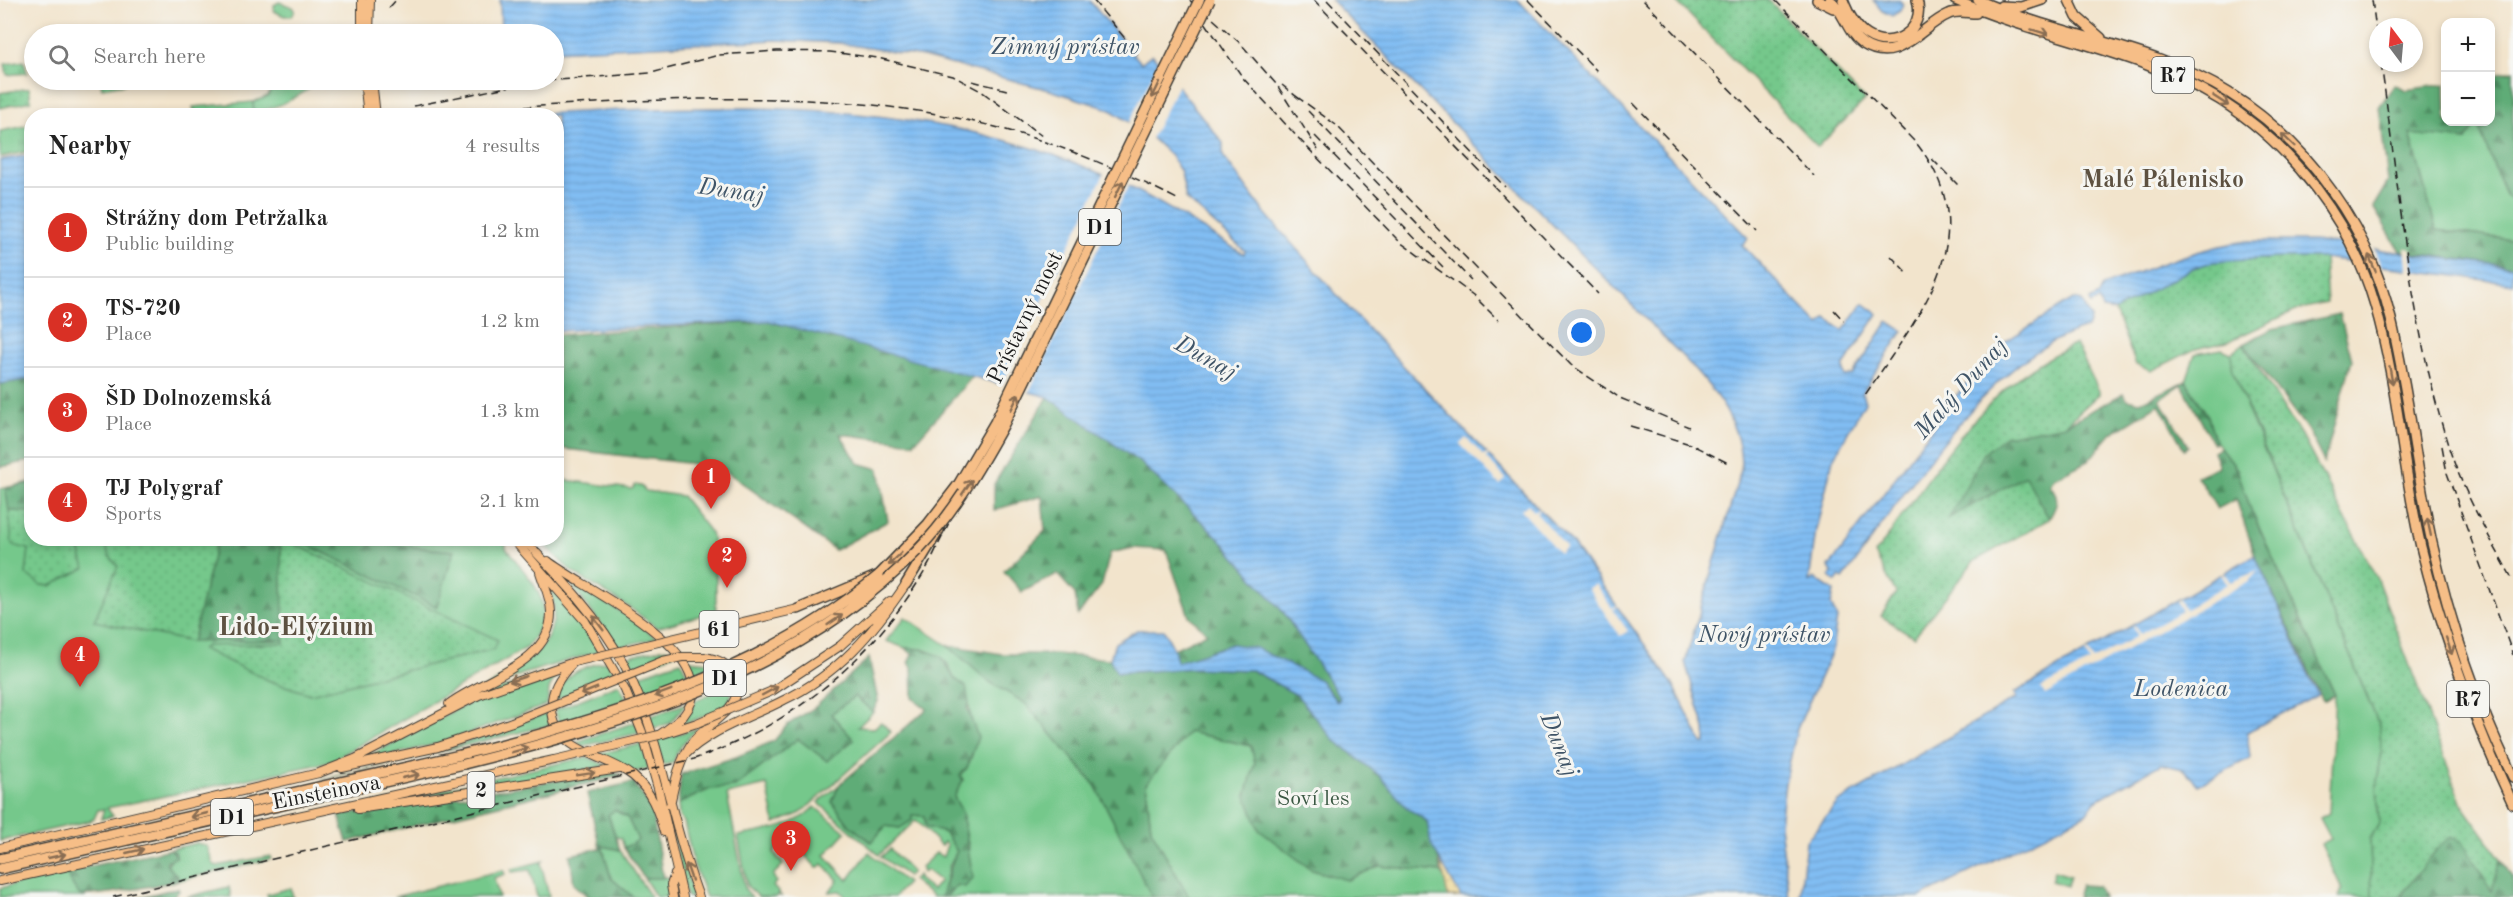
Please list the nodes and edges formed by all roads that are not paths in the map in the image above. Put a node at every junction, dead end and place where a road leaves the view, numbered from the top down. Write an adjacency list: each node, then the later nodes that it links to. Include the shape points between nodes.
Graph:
1 (362, 0): 15 (main road)
2 (370, 0): 16 (main road)
3 (1199, 0): 27 (highway, Prístavný most / D1, one-way to 27, bridge, via 995,422 958,485 928,524)
4 (1210, 0): 22 (highway, Prístavný most / D1, one-way to 4, bridge, via 988,454)
5 (1817, 0): 14 (highway)
6 (1830, 0): 14 (highway)
7 (1843, 0): 8 (highway, via 1862,31 1883,42 1904,37 1913,29 1920,10)
8 (1917, 0)
9 (1978, 0): 13 (highway, R7)
10 (2042, 0): 13 (highway, via 2021,7)
11 (2069, 0): 17 (highway, via 2084,25)
12 (1957, 4): 13 (highway, R7); 14 (highway, via 1906,46 1882,50 1856,38)
13 (1987, 9): 17 (highway, R7); 38 (highway, R7, one-way to 38, via 2131,59 2205,91 2274,142 2324,200 2356,256 2379,318 2431,585 2465,693)
14 (1839, 14)
15 (362, 24)
16 (369, 24)
17 (2105, 41): 37 (highway, R7, one-way to 17, via 2475,688 2443,589 2391,318 2364,246 2326,184 2283,135 2229,93 2176,66)
18 (365, 90): 20 (main road, bridge)
19 (373, 90): 21 (main road, bridge)
20 (367, 108)
21 (375, 108)
22 (945, 519): 28 (highway, bridge); 34 (highway, D1, one-way to 22, bridge, via 606,725 774,655 867,597)
23 (523, 546): 26 (main road)
24 (528, 546): 25 (main road)
25 (532, 549): 32 (main road, via 565,575 634,616 672,647 688,667 693,683 692,700 684,715); 39 (main road, one-way to 25, via 650,730 625,666 592,615)
26 (539, 568): 31 (main road, via 551,611 540,644 523,661); 47 (main road, via 585,621 630,700 659,792)
27 (879, 575): 29 (highway, bridge); 34 (highway, D1, one-way to 34, bridge, via 797,633 712,673 578,724)
28 (906, 584): 32 (main road, Einsteinova, one-way to 28, bridge, via 736,708 796,676 857,632); 33 (main road, via 878,625 843,661 802,691 702,741)
29 (798, 609): 30 (main road, 61, bridge)
30 (574, 662): 31 (main road, 61, one-way to 31, via 502,685); 36 (main road, via 554,690 555,725 566,740)
31 (440, 713): 35 (main road, Einsteinova / 61)
32 (659, 735): 40 (main road, Einsteinova, bridge)
33 (684, 756): 35 (main road, 2, one-way to 35, bridge, via 696,737 731,707 736,691 736,681 727,666 704,657 663,661 512,722 438,747); 39 (main road, 2, via 678,766)
34 (462, 760): 42 (highway, D1, one-way to 42); 43 (highway, D1, one-way to 34)
35 (332, 769): 41 (main road, Einsteinova / 2)
36 (621, 769): 40 (main road, 2, one-way to 36, via 361,809); 44 (main road, via 634,777 654,801)
37 (2513, 777)
38 (2513, 804)
39 (670, 806): 48 (main road, 2, one-way to 39)
40 (341, 808): 45 (main road, Einsteinova / 2, one-way to 40)
41 (0, 848)
42 (0, 860)
43 (0, 869)
44 (675, 874): 46 (main road, via 671,885); 47 (main road)
45 (0, 881)
46 (673, 897)
47 (683, 897)
48 (699, 897)

